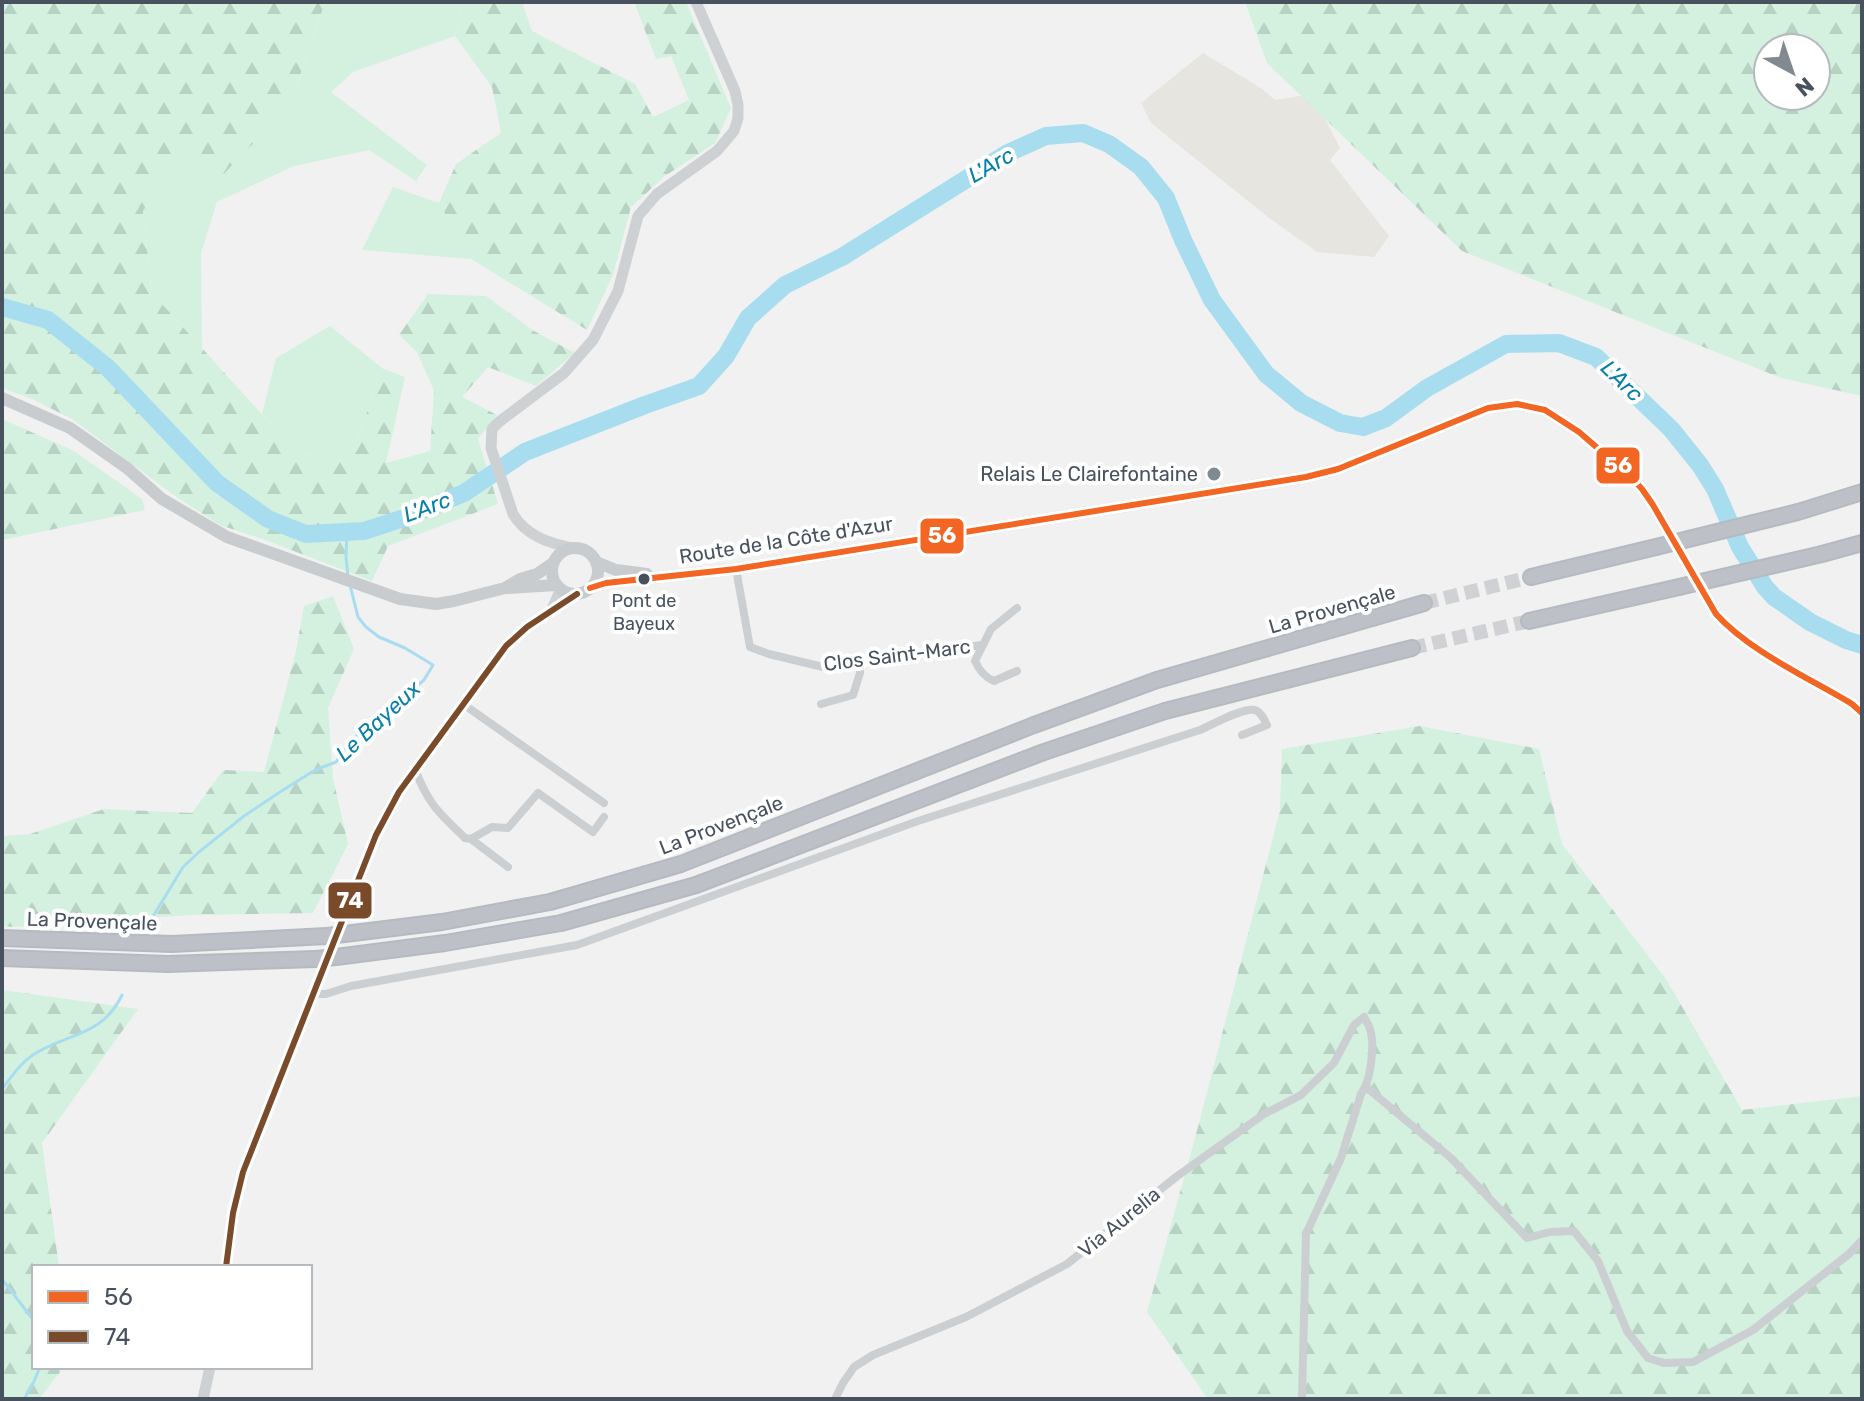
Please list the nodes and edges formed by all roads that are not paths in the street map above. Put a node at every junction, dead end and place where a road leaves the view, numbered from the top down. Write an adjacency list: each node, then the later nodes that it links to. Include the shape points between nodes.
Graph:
1 (696, 2): 4 (street, via 735,91 734,131 638,216 618,291 582,354 492,429 491,448 513,514 525,530)
2 (2, 398): 13 (main road, via 70,428 162,499 227,537 400,599 436,604)
3 (1862, 492): 10 (highway, bridge)
4 (549, 543): 6 (street); 7 (street)
5 (1862, 543): 19 (highway, bridge)
6 (572, 548): 7 (main road); 8 (main road, via 588,552)
7 (555, 559): 12 (main road, via 552,576); 13 (main road)
8 (596, 562): 11 (main road, Route de la Côte d'Azur); 14 (main road, via 597,576)
9 (736, 569): 11 (main road, Route de la Côte d'Azur); 22 (street, Clos Saint-Marc, via 750,647 823,667); 26 (main road, Route de la Côte d'Azur, via 1306,477 1338,469 1471,413 1517,404 1558,417 1631,477 1730,630)
10 (1531, 577)
11 (670, 578): 14 (main road, Route de la Côte d'Azur)
12 (558, 587): 13 (main road); 15 (main road); 18 (street)
13 (505, 588)
14 (590, 588): 15 (main road)
15 (577, 594): 18 (street)
16 (1424, 603): 34 (highway, La Provençale, bridge, via 1157,680 681,864 550,902 327,936 172,944)
17 (1017, 608): 20 (street, via 991,629)
18 (551, 611): 24 (street, via 506,646)
19 (1529, 621)
20 (982, 645): 22 (street, Clos Saint-Marc); 23 (street, via 975,661 988,679)
21 (1412, 648): 35 (highway, La Provençale, bridge, via 1165,711 696,885 561,923 316,959 168,964)
22 (860, 662): 25 (street, via 853,695)
23 (1017, 671)
24 (463, 704): 29 (street); 30 (street)
25 (821, 704)
26 (1857, 708): 27 (street)
27 (1862, 725)
28 (1242, 735): 36 (street, via 1267,725 1258,711 1237,713 1200,730 918,821 577,945)
29 (415, 769): 32 (street, via 436,810); 36 (street, via 376,835)
30 (604, 803)
31 (604, 817): 32 (street, via 593,832 538,793 508,828 492,827)
32 (471, 839): 33 (street)
33 (508, 867)
34 (2, 938)
35 (2, 958)
36 (313, 994): 39 (street, via 243,1172)
37 (1366, 1087): 38 (street, via 1451,1158 1527,1238 1574,1231 1598,1261 1627,1331 1648,1358 1664,1363 1693,1362 1753,1330); 42 (street, Via Aurelia, via 1371,1030 1364,1017 1354,1025 1334,1063 1301,1095 1264,1114 1189,1168 1067,1264 966,1317 873,1355 854,1367); 43 (street, via 1306,1234)
38 (1862, 1240)
39 (226, 1265)
40 (210, 1369): 41 (street)
41 (203, 1399)
42 (835, 1399)
43 (1302, 1399)

